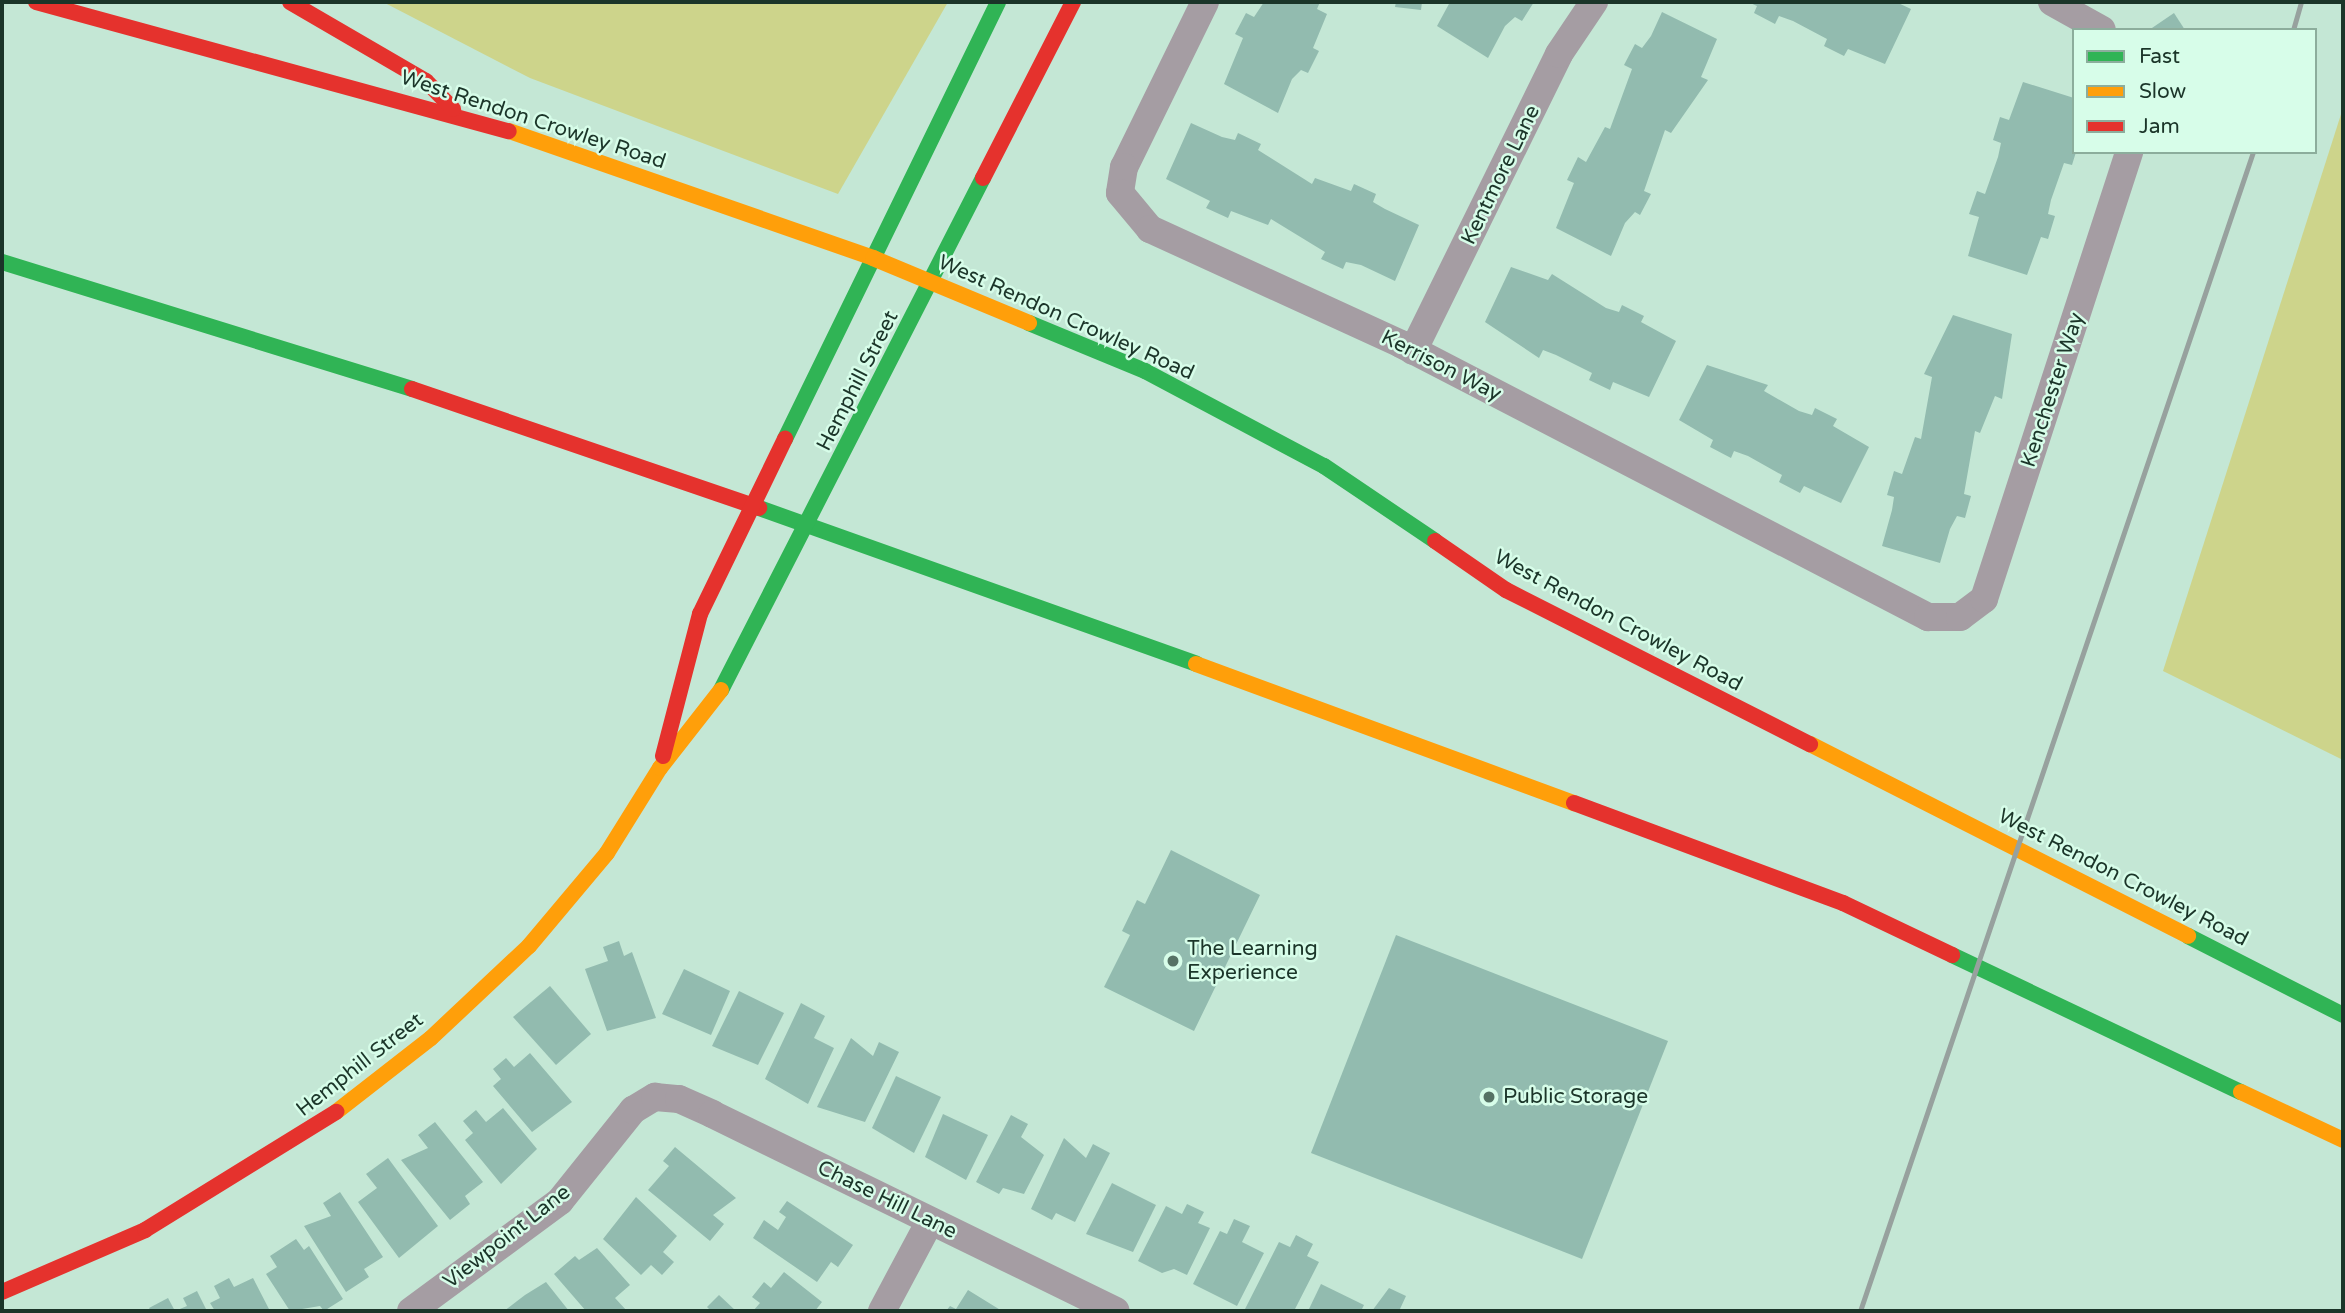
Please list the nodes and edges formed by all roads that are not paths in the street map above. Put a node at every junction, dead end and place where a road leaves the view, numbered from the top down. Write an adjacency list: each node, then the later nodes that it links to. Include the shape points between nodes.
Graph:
1 (36, 2): 9 (main road, West Rendon Crowley Road)
2 (290, 2): 9 (main road, via 426,81)
3 (998, 2): 11 (main road, Hemphill Street)
4 (1073, 2): 13 (main road, Hemphill Street)
5 (1205, 2): 14 (street, Kerrison Way, via 1124,167 1120,192 1150,229)
6 (1594, 2): 14 (street, Kentmore Lane, via 1559,54)
7 (2052, 2): 8 (street)
8 (2098, 28)
9 (460, 115): 11 (main road, West Rendon Crowley Road)
10 (2128, 154): 17 (street, Kenchester Way, via 1984,599)
11 (873, 258): 13 (main road, West Rendon Crowley Road); 15 (main road, Hemphill Street)
12 (2, 262): 15 (main road, via 526,424)
13 (933, 283): 16 (main road, Hemphill Street); 19 (main road, West Rendon Crowley Road, via 1145,371 1324,466 1506,590)
14 (1413, 351): 17 (street, Kerrison Way, via 1928,617)
15 (753, 507): 16 (main road); 18 (main road, Hemphill Street, via 700,614)
16 (806, 527): 18 (main road, Hemphill Street, via 719,693); 21 (main road, via 1328,711 1843,903)
17 (1960, 617)
18 (660, 768): 23 (main road, Hemphill Street, via 607,853 529,946 431,1038 352,1101 256,1166 145,1230)
19 (2343, 1015)
20 (655, 1097): 22 (street, Chase Hill Lane, via 679,1099); 24 (street, Viewpoint Lane, via 633,1110 604,1152 559,1200)
21 (2343, 1140)
22 (930, 1221): 25 (street); 26 (street, Chase Hill Lane)
23 (2, 1292)
24 (411, 1311)
25 (882, 1311)
26 (1116, 1311)

